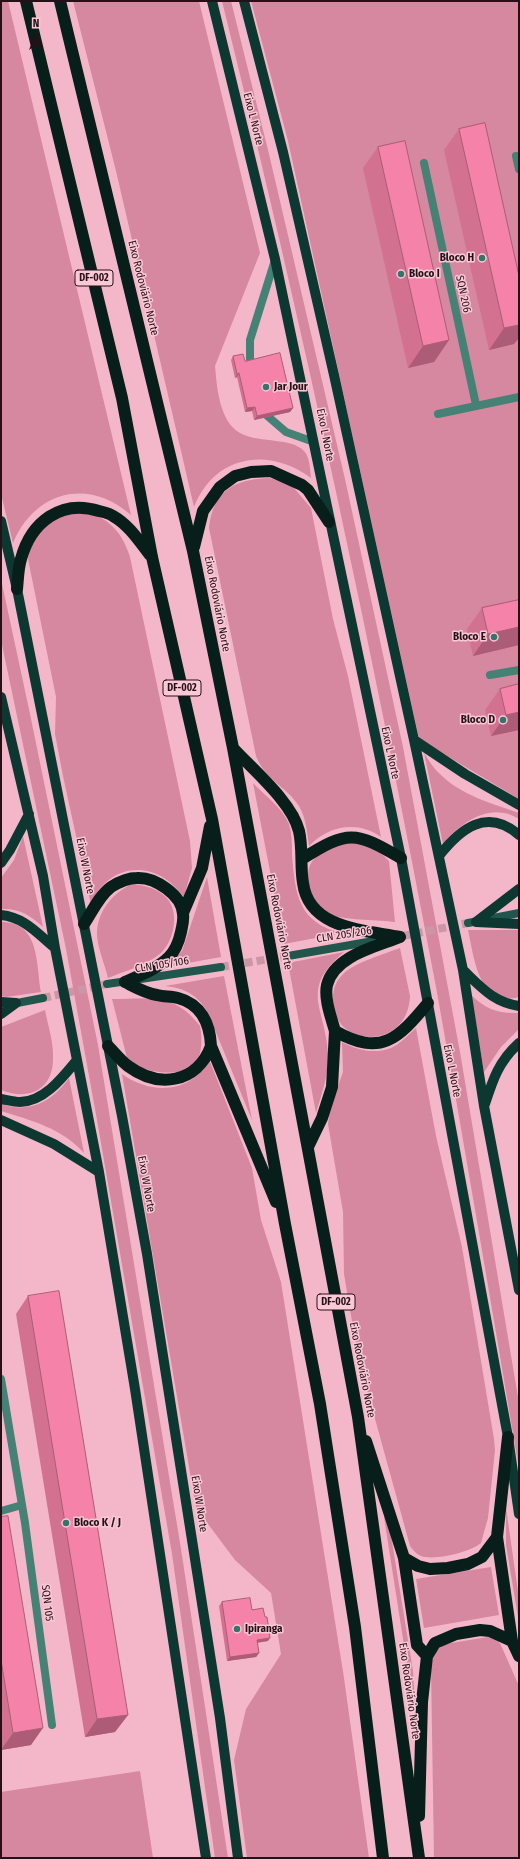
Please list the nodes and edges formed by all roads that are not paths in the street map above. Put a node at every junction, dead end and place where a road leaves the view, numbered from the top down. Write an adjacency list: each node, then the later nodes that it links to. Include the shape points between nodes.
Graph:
1 (26, 1): 18 (highway, DF-002, via 122,398)
2 (60, 1): 17 (highway, Eixo Rodoviário Norte / DF-002)
3 (212, 1): 8 (main road, Eixo L Norte)
4 (244, 1): 23 (main road, Eixo L Norte, via 331,360)
5 (516, 156): 7 (street)
6 (424, 163): 11 (street, SQN 206)
7 (519, 169)
8 (275, 259): 9 (street, via 250,340); 14 (main road, Eixo L Norte)
9 (250, 360)
10 (519, 397): 11 (street)
11 (476, 405): 13 (street)
12 (264, 413): 14 (street, via 286,432)
13 (438, 414)
14 (314, 442): 16 (main road, Eixo L Norte)
15 (1, 520): 19 (main road, Eixo W Norte)
16 (329, 522): 17 (highway, via 302,484 271,471 251,472 235,476 220,487 203,511); 30 (main road, Eixo L Norte)
17 (193, 551): 24 (highway, Eixo Rodoviário Norte / DF-002)
18 (152, 557): 19 (highway, via 127,526 112,515 92,508 68,508 57,511 47,518 32,535 20,560); 27 (highway, DF-002)
19 (18, 589): 38 (main road, Eixo W Norte)
20 (519, 670): 21 (street)
21 (490, 675)
22 (1, 697): 26 (main road)
23 (414, 740): 25 (main road, via 465,774); 29 (main road, Eixo L Norte)
24 (233, 748): 31 (highway, via 292,814 299,831); 62 (highway, Eixo Rodoviário Norte / DF-002)
25 (519, 805)
26 (29, 814): 32 (main road); 41 (main road)
27 (212, 819): 35 (highway, via 202,868); 64 (highway, DF-002)
28 (519, 835): 29 (main road, via 504,824 482,822 471,825 453,838)
29 (439, 856): 44 (main road, Eixo L Norte)
30 (401, 858): 31 (highway, via 370,840 356,837 341,838); 50 (main road, Eixo L Norte)
31 (302, 859): 40 (highway, via 305,896 320,915 333,923)
32 (1, 863)
33 (519, 888): 37 (main road)
34 (519, 913): 37 (street)
35 (183, 914): 38 (highway, via 179,902 171,891 139,878 124,881 107,891); 45 (highway, via 178,944 171,956 150,971)
36 (1, 915): 41 (main road, via 24,922)
37 (472, 922): 39 (main road)
38 (84, 924): 56 (main road, Eixo W Norte)
39 (519, 924)
40 (402, 937): 42 (street, CLN 205/206); 54 (highway, via 354,956 332,972 327,993)
41 (55, 948): 58 (main road)
42 (288, 956)
43 (221, 966): 45 (street, CLN 105/106)
44 (463, 970): 52 (main road, via 491,996 507,1004); 60 (main road, Eixo L Norte)
45 (125, 982): 46 (street, CLN 105/106); 57 (highway, via 158,996 178,997 190,1002 208,1023)
46 (107, 984)
47 (43, 998): 49 (street)
48 (1, 1002): 49 (main road)
49 (16, 1003): 51 (street); 53 (main road)
50 (428, 1003): 54 (highway, via 407,1028 387,1041 373,1044 357,1042); 68 (main road, Eixo L Norte)
51 (1, 1006)
52 (519, 1006)
53 (1, 1014)
54 (335, 1031): 62 (highway, via 332,1087 322,1118)
55 (519, 1043): 60 (main road, via 506,1055 493,1078)
56 (108, 1046): 57 (highway, via 128,1066 150,1078 169,1080 185,1078 199,1067); 80 (main road, Eixo W Norte, via 124,1124 170,1396 220,1718)
57 (211, 1046): 64 (highway)
58 (77, 1060): 59 (main road, via 59,1081 31,1100 20,1102); 63 (main road)
59 (1, 1099)
60 (484, 1106): 65 (main road, Eixo L Norte)
61 (1, 1120): 63 (main road, via 54,1144)
62 (308, 1147): 67 (highway, Eixo Rodoviário Norte / DF-002)
63 (99, 1172): 79 (main road, via 135,1389)
64 (285, 1224): 81 (highway, DF-002, via 320,1404 356,1627)
65 (519, 1290)
66 (1, 1379): 69 (street, SQN 105)
67 (358, 1417): 73 (highway); 78 (highway, Eixo Rodoviário Norte / DF-002)
68 (508, 1437): 71 (main road, Eixo L Norte); 72 (highway)
69 (22, 1505): 70 (street); 77 (street, SQN 105)
70 (1, 1511)
71 (519, 1514)
72 (497, 1537): 73 (highway, via 482,1557 468,1564 430,1569); 74 (highway)
73 (404, 1558): 75 (highway, via 417,1645)
74 (512, 1641): 75 (highway, via 490,1631 456,1634 435,1643); 76 (highway)
75 (427, 1656): 78 (highway, via 422,1702)
76 (519, 1656)
77 (52, 1725)
78 (419, 1854)
79 (206, 1858)
80 (238, 1858)
81 (383, 1858)

